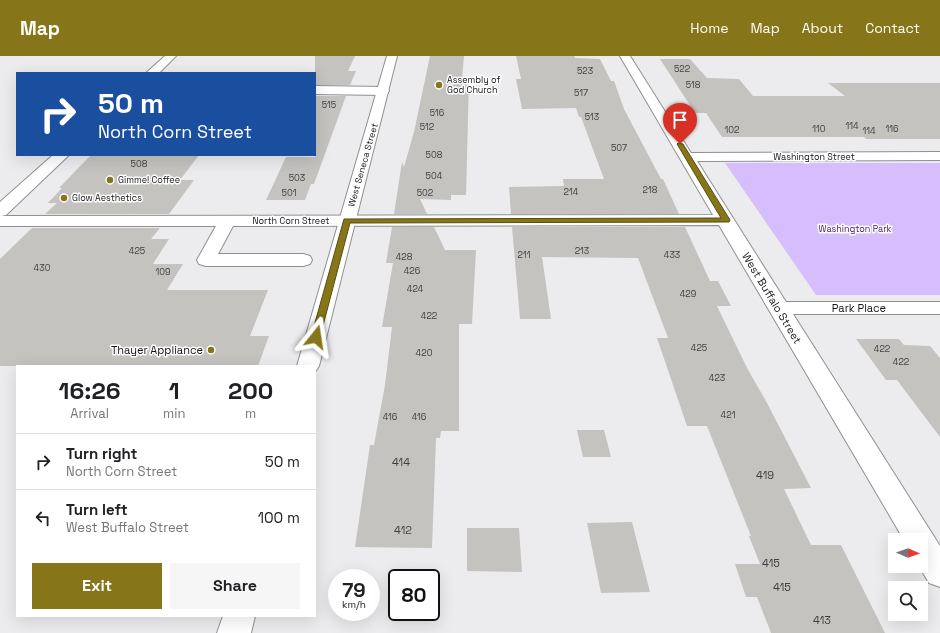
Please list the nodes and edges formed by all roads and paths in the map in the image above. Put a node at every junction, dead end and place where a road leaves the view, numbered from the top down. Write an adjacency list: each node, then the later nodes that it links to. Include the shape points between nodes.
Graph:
1 (171, 56): 4 (main road)
2 (392, 56): 6 (main road, West Seneca Street)
3 (625, 56): 9 (main road, West Buffalo Street)
4 (153, 72)
5 (316, 90): 6 (main road)
6 (383, 91): 11 (main road, West Seneca Street)
7 (61, 156): 10 (main road)
8 (940, 156): 9 (main road, Washington Street)
9 (688, 157): 12 (main road, West Buffalo Street)
10 (0, 211)
11 (347, 220): 12 (main road, North Corn Street); 14 (main road, North Corn Street); 18 (main road, West Seneca Street)
12 (726, 220): 16 (main road, West Buffalo Street)
13 (0, 221): 14 (main road, North Corn Street)
14 (227, 221): 15 (main road, via 206,260)
15 (302, 260)
16 (778, 308): 17 (main road, Park Place); 19 (main road, West Buffalo Street)
17 (940, 308)
18 (308, 365)
19 (915, 533)
20 (928, 554): 21 (main road, West Buffalo Street)
21 (940, 573)
22 (239, 617): 23 (main road)
23 (234, 633)

